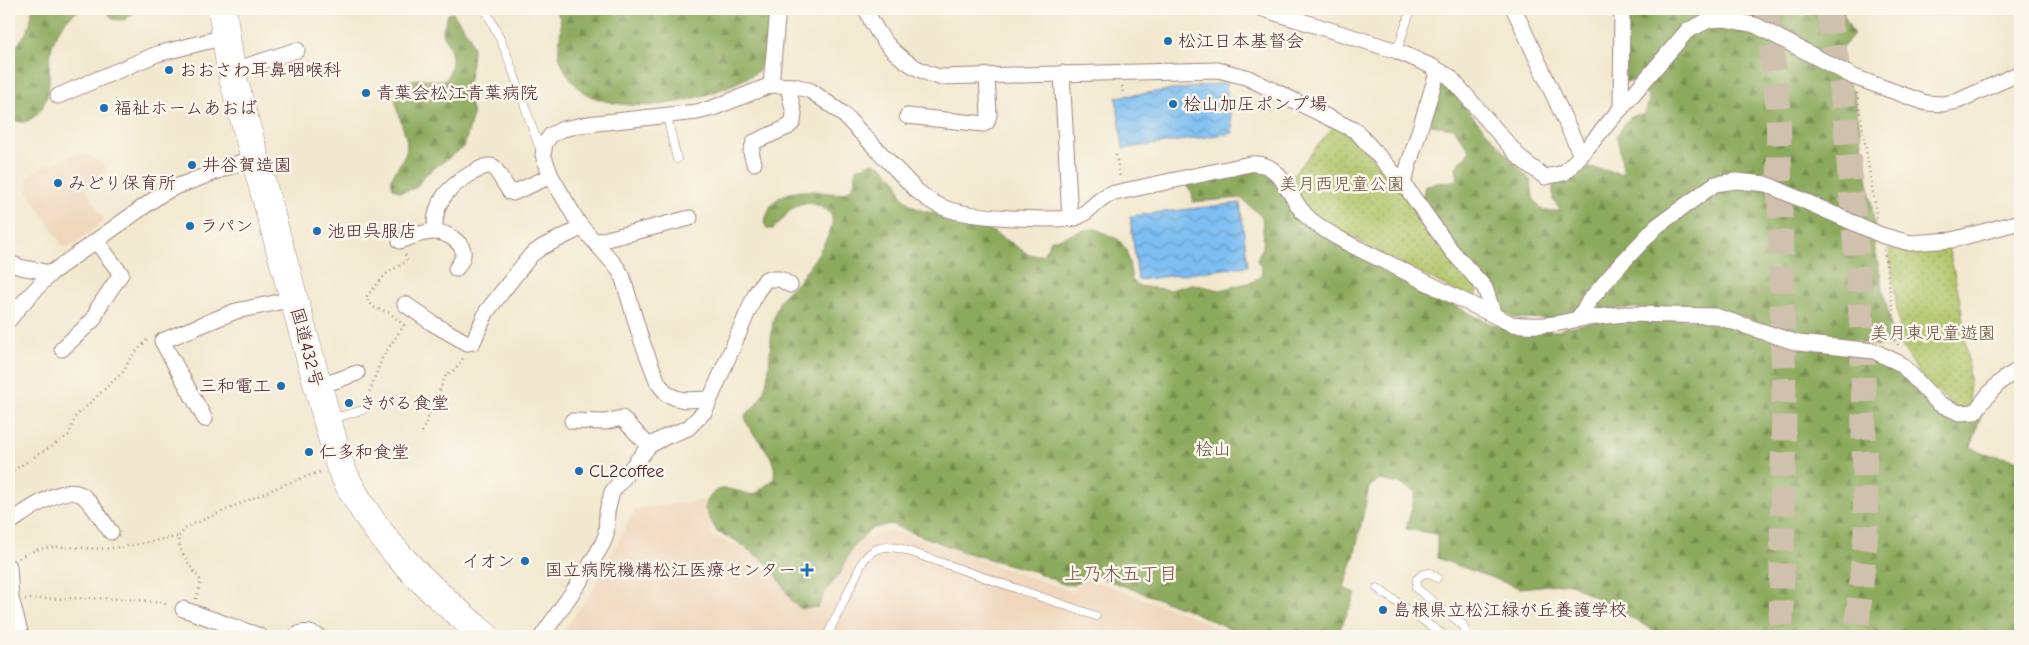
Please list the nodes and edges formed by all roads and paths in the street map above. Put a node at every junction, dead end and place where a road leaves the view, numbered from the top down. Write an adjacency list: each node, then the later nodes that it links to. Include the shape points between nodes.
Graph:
1 (222, 9): 9 (highway, 国道432号)
2 (486, 9): 23 (lane, via 508,58)
3 (778, 9): 17 (street)
4 (866, 9): 16 (street, via 884,41 916,68 939,77)
5 (1263, 9): 11 (street)
6 (1411, 9): 11 (lane)
7 (1514, 9): 25 (street)
8 (1622, 9): 20 (street)
9 (225, 36): 13 (highway, 国道432号); 19 (street, via 157,54)
10 (297, 50): 13 (street)
11 (1397, 51): 12 (street)
12 (1433, 67): 25 (street, via 1450,77 1521,159 1545,177 1564,173); 30 (street, via 1436,80)
13 (232, 71): 26 (highway, 国道432号)
14 (1062, 73): 16 (street); 30 (street, via 1218,70 1246,77 1356,131); 33 (street)
15 (2020, 73): 20 (street, via 1958,100 1943,104 1926,103 1854,76 1755,25 1724,19 1709,20 1687,31)
16 (987, 76): 21 (street, via 989,115 984,124)
17 (771, 85): 18 (street); 22 (street, via 713,108)
18 (788, 86): 28 (street, via 793,122 788,128 754,142 751,152); 33 (street, via 811,91 842,113 917,191 941,207 978,215)
19 (58, 96)
20 (1621, 109): 25 (street)
21 (907, 116)
22 (668, 117): 23 (street, via 563,129 551,135 545,143); 27 (lane)
23 (543, 155): 29 (street)
24 (1116, 155): 31 (path)
25 (1581, 155)
26 (255, 157): 37 (street, via 169,190); 44 (highway, 国道432号)
27 (677, 159)
28 (754, 163)
29 (551, 176): 35 (street); 36 (street, via 513,193 494,166 482,167 446,191 434,220)
30 (1403, 183): 46 (street, via 1451,250 1484,288)
31 (1122, 191): 33 (street, via 1105,196 1081,216); 46 (street, via 1250,164 1269,166 1286,184 1302,213 1336,237)
32 (690, 218): 39 (street)
33 (1070, 219)
34 (2020, 222): 47 (street, via 1952,240 1910,243 1881,235 1766,184 1736,181 1714,184 1657,226 1620,265)
35 (581, 228): 39 (street); 45 (street, via 531,255 487,311 475,340 470,343)
36 (435, 232): 38 (street); 41 (street, via 447,234 462,246 463,256)
37 (96, 241): 42 (street); 50 (street, via 121,274 94,319)
38 (400, 241): 56 (path, via 406,261 387,273 366,297 373,307 390,313 404,325 382,358)
39 (595, 242): 55 (street, via 622,275 658,383 676,398)
40 (9, 263): 42 (street)
41 (456, 269)
42 (51, 273): 48 (street)
43 (790, 285): 55 (street, via 772,278 761,284)
44 (294, 299): 49 (street, via 245,308); 54 (highway, 国道432号)
45 (405, 304)
46 (1494, 315): 47 (street, via 1512,324 1530,326 1550,326)
47 (1578, 319): 52 (street, via 1625,314 1716,316 1798,343 1874,351 1901,364 1938,403 1959,413 1975,412 1989,392)
48 (9, 320)
49 (162, 341): 57 (street); 63 (path, via 152,336 144,342 124,371 74,417 69,435)
50 (62, 349)
51 (466, 355): 60 (path, via 456,369 446,375)
52 (2020, 370)
53 (357, 373): 54 (street)
54 (318, 387): 58 (highway, 国道432号)
55 (709, 399): 61 (street, via 705,411 688,428)
56 (363, 410): 58 (lane)
57 (205, 418)
58 (327, 421): 62 (highway, 国道432号)
59 (572, 421): 61 (street, via 605,422 622,418)
60 (422, 432)
61 (649, 446): 78 (street, via 612,492 603,543)
62 (340, 466): 66 (path, via 283,485 187,527); 73 (highway, 国道432号, via 351,491 389,545)
63 (9, 473)
64 (9, 523): 65 (street, via 56,494 70,492 87,500)
65 (111, 532)
66 (178, 537): 67 (path, via 115,548 49,546 31,550); 71 (path, via 184,558 201,581)
67 (11, 564): 70 (street)
68 (1437, 578): 81 (lane, via 1430,573 1420,575 1417,590 1463,625)
69 (1376, 588): 80 (lane)
70 (10, 598): 71 (path, via 144,601); 74 (street)
71 (188, 611): 75 (street)
72 (1096, 616): 79 (lane, via 902,550 880,547 863,561)
73 (474, 633)
74 (21, 636)
75 (257, 636)
76 (296, 636): 77 (street, via 307,632)
77 (318, 636)
78 (542, 636)
79 (827, 636)
80 (1445, 636)
81 (1467, 636)

